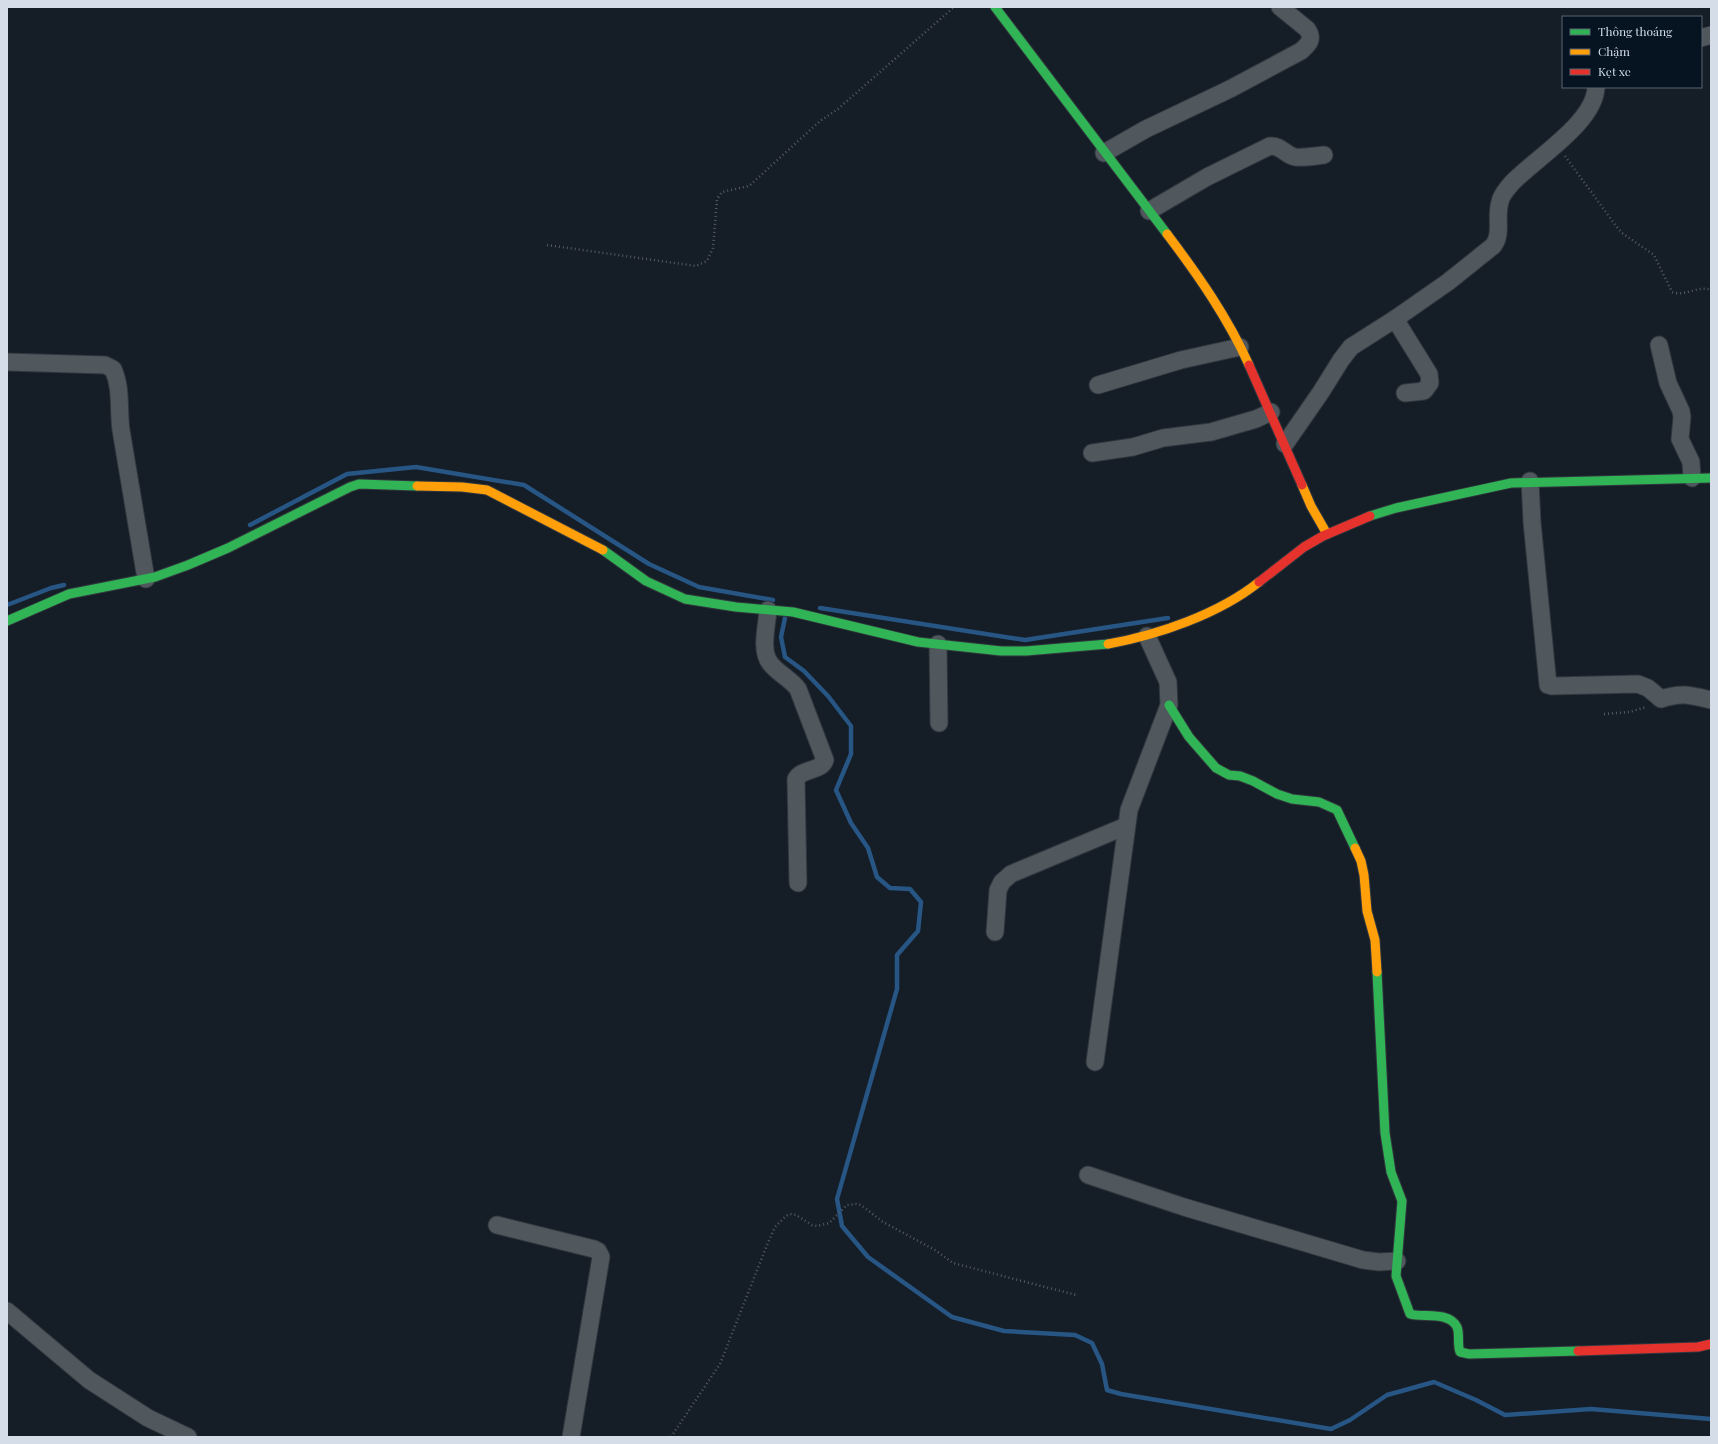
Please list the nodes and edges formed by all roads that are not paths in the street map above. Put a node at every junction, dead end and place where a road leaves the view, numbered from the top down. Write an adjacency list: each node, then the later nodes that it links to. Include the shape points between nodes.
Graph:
1 (995, 7): 4 (street)
2 (1280, 7): 4 (street, via 1307,29 1311,40 1308,46)
3 (1596, 88): 7 (street, via 1594,102 1584,116 1511,184 1502,196 1498,207 1499,235 1493,246)
4 (1104, 153): 6 (street)
5 (1324, 155): 6 (street, via 1296,157 1280,148 1270,146 1207,177)
6 (1149, 212): 9 (street, via 1194,270)
7 (1395, 319): 12 (street, via 1429,374 1430,383 1424,391); 14 (street, via 1351,347)
8 (1659, 345): 16 (street, via 1668,383 1681,411 1680,439 1691,462)
9 (1240, 347): 11 (street, via 1181,360); 13 (street)
10 (7, 362): 20 (street, via 105,366 113,369 120,391 119,416)
11 (1098, 385)
12 (1405, 393)
13 (1271, 412): 14 (street); 15 (street, via 1211,432 1163,438 1133,447)
14 (1285, 444): 19 (street, via 1315,515)
15 (1092, 453)
16 (1692, 478): 17 (street); 18 (street)
17 (1711, 478)
18 (1530, 482): 19 (street, via 1500,484 1396,508); 25 (street, via 1548,685 1638,684 1648,688 1661,699 1674,694 1687,694)
19 (1325, 531): 23 (street, via 1252,588 1220,608)
20 (144, 570): 21 (street, via 188,565 228,548 354,485 462,487 487,490 513,503 602,550 646,580 676,596 702,602); 22 (street, via 69,594)
21 (768, 610): 24 (street, via 794,612 880,634); 29 (street, via 766,654 770,664 798,689 825,760 824,764 801,774 796,779)
22 (7, 621)
23 (1147, 636): 24 (street, via 1089,647 1026,651); 26 (street, via 1168,682)
24 (938, 644): 27 (street)
25 (1711, 700)
26 (1169, 705): 28 (street, via 1129,810); 34 (street, via 1189,737 1222,772 1253,781 1292,799 1319,802 1337,810 1362,861 1368,911 1376,940 1385,1133 1391,1172 1402,1201)
27 (939, 723)
28 (1126, 826): 30 (street, via 1011,874 998,890); 31 (street)
29 (798, 883)
30 (996, 932)
31 (1095, 1062)
32 (1088, 1175): 34 (street, via 1184,1208 1363,1260)
33 (497, 1225): 38 (street, via 594,1249 602,1257)
34 (1397, 1261): 36 (street, via 1396,1276 1410,1314 1417,1317 1447,1317 1454,1321 1458,1328 1457,1345 1460,1352 1477,1354 1698,1347)
35 (7, 1311): 37 (street, via 89,1380 148,1418)
36 (1711, 1344)
37 (188, 1437)
38 (571, 1437)

